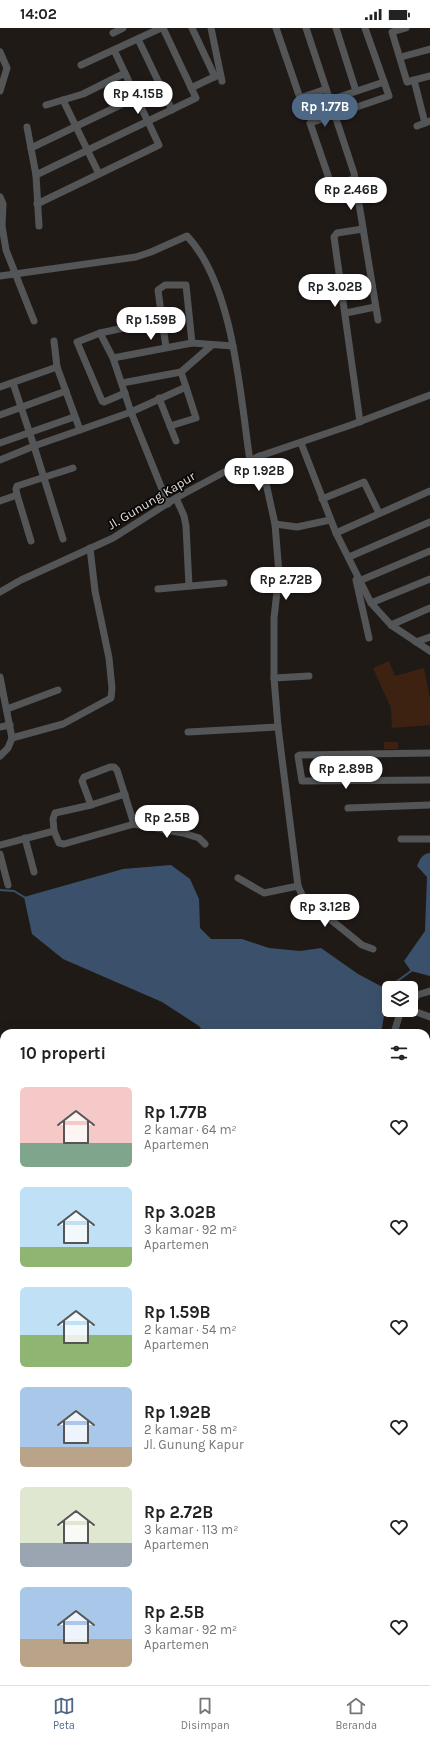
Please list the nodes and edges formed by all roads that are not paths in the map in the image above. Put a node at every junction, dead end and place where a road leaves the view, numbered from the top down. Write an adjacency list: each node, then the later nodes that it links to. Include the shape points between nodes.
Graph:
1 (123, 28): 10 (street)
2 (162, 28): 11 (street); 23 (street)
3 (192, 28): 19 (street)
4 (211, 28): 19 (street)
5 (276, 28): 24 (street, via 300,98)
6 (306, 28): 24 (street)
7 (336, 28): 26 (street)
8 (365, 28): 22 (street)
9 (406, 28): 15 (street, via 392,32)
10 (113, 33)
11 (138, 39): 13 (street); 31 (street)
12 (430, 49): 15 (street)
13 (114, 50): 16 (street); 17 (street)
14 (0, 52): 21 (street, via 7,65)
15 (401, 58): 20 (street, via 408,82)
16 (81, 65)
17 (125, 73): 27 (street); 28 (street, via 83,94)
18 (430, 76): 20 (street)
19 (219, 77): 23 (street)
20 (414, 80): 34 (street)
21 (2, 81): 25 (street)
22 (384, 82): 26 (street); 32 (street, via 389,96)
23 (191, 88): 31 (street, via 196,98)
24 (326, 89): 29 (street)
25 (0, 91)
26 (356, 91): 29 (street)
27 (136, 97): 33 (street); 35 (street)
28 (63, 100): 30 (street); 35 (street)
29 (330, 100): 32 (street)
30 (46, 105)
31 (172, 110): 33 (street)
32 (334, 114): 42 (street); 43 (street, via 310,123)
33 (148, 121): 39 (street); 40 (street, via 159,145)
34 (427, 122): 36 (street)
35 (76, 126): 38 (street); 39 (street)
36 (416, 126)
37 (27, 127): 38 (street)
38 (31, 148): 41 (street)
39 (87, 150): 40 (street); 41 (street)
40 (99, 174): 46 (street)
41 (36, 175): 46 (street)
42 (355, 178): 43 (street); 48 (street)
43 (332, 187): 44 (street)
44 (335, 196)
45 (0, 197): 49 (street, via 3,204 2,226 6,250)
46 (38, 204): 47 (street)
47 (39, 226)
48 (363, 229): 51 (street); 52 (street, via 337,234 334,237)
49 (14, 274): 50 (street); 55 (street); 60 (street, via 136,257 187,236 215,281)
50 (0, 276)
51 (375, 307): 52 (street); 54 (street)
52 (346, 313): 77 (street)
53 (162, 320): 56 (street); 58 (street, via 159,288 165,285 185,284); 61 (street)
54 (378, 320)
55 (34, 321)
56 (100, 333): 62 (street); 70 (street, via 78,340 77,343 102,401)
57 (54, 341): 63 (street)
58 (192, 343): 59 (street); 61 (street)
59 (212, 345): 60 (street); 64 (street)
60 (233, 346): 87 (street)
61 (166, 347): 62 (street)
62 (113, 358): 66 (street)
63 (57, 367): 65 (street); 69 (street)
64 (181, 372): 66 (street); 68 (street)
65 (12, 383): 67 (street); 73 (street)
66 (122, 383): 70 (street)
67 (0, 387)
68 (186, 387): 72 (street); 78 (street, via 196,418)
69 (66, 391): 73 (street); 76 (street)
70 (124, 393): 74 (street)
71 (430, 395): 77 (street, Jl. Gunung Kapur)
72 (159, 398): 74 (street); 78 (street)
73 (21, 408): 75 (street); 80 (street)
74 (131, 412): 79 (street); 95 (street)
75 (0, 415)
76 (74, 417): 79 (street); 80 (street)
77 (360, 422): 83 (street, Jl. Gunung Kapur)
78 (170, 426): 81 (street)
79 (80, 430): 84 (street)
80 (30, 433): 82 (street); 84 (street)
81 (176, 441)
82 (0, 443)
83 (301, 443): 85 (street, Jl. Gunung Kapur); 93 (street)
84 (34, 446): 86 (street); 89 (street)
85 (260, 456): 87 (street, Jl. Gunung Kapur); 99 (street)
86 (0, 460)
87 (250, 461): 92 (street, Jl. Gunung Kapur)
88 (73, 468): 89 (street)
89 (44, 477): 91 (street, via 16,487); 101 (street)
90 (430, 492): 96 (street)
91 (17, 495): 94 (street); 102 (street)
92 (176, 498): 95 (street, Jl. Gunung Kapur); 110 (street, via 186,526)
93 (322, 499): 96 (street, via 364,482); 97 (street)
94 (0, 501)
95 (168, 504): 103 (street, Jl. Gunung Kapur, via 112,538)
96 (379, 513): 100 (street)
97 (330, 520): 99 (street, via 297,527); 100 (street)
98 (430, 522): 105 (street)
99 (275, 524): 122 (street, via 279,574 274,618)
100 (336, 533): 105 (street)
101 (63, 539)
102 (31, 541)
103 (90, 548): 112 (street, Jl. Gunung Kapur); 129 (street, via 95,591 109,658 111,698 62,724)
104 (430, 551): 108 (street)
105 (348, 557): 106 (street)
106 (354, 568): 108 (street); 117 (street)
107 (430, 579): 113 (street)
108 (359, 581): 113 (street)
109 (224, 583): 110 (street)
110 (189, 586): 111 (street)
111 (158, 589)
112 (0, 592)
113 (371, 604): 115 (street)
114 (430, 608): 115 (street)
115 (391, 625): 118 (street)
116 (430, 637): 118 (street)
117 (369, 638)
118 (416, 642): 119 (street)
119 (430, 651)
120 (309, 676): 122 (street)
121 (0, 677): 124 (street)
122 (274, 678): 127 (street)
123 (58, 690): 124 (street)
124 (7, 709): 125 (street)
125 (10, 725): 126 (street); 129 (street)
126 (0, 726)
127 (278, 727): 128 (street); 148 (street)
128 (188, 732)
129 (12, 738): 131 (street, via 8,748)
130 (430, 753): 132 (street, via 298,756 302,781)
131 (0, 756)
132 (430, 780)
133 (125, 794): 134 (street); 134 (street, via 116,770 110,767 83,778); 137 (street)
134 (91, 805): 138 (street, via 55,813 52,819)
135 (430, 805): 136 (street)
136 (348, 808)
137 (134, 824): 138 (street, via 64,844 59,843); 142 (street, via 183,833 199,838)
138 (54, 831): 139 (street)
139 (25, 838): 143 (street); 145 (street)
140 (401, 839): 141 (street)
141 (430, 839)
142 (205, 844)
143 (0, 845)
144 (0, 854): 147 (street)
145 (34, 872)
146 (238, 878): 148 (street, via 264,893)
147 (8, 884)
148 (298, 886): 149 (street, via 302,895 327,917 362,945)
149 (373, 949)
150 (430, 991): 151 (street)
151 (418, 995)
152 (418, 1013): 154 (street)
153 (399, 1017): 155 (street)
154 (430, 1017)
155 (395, 1029)

